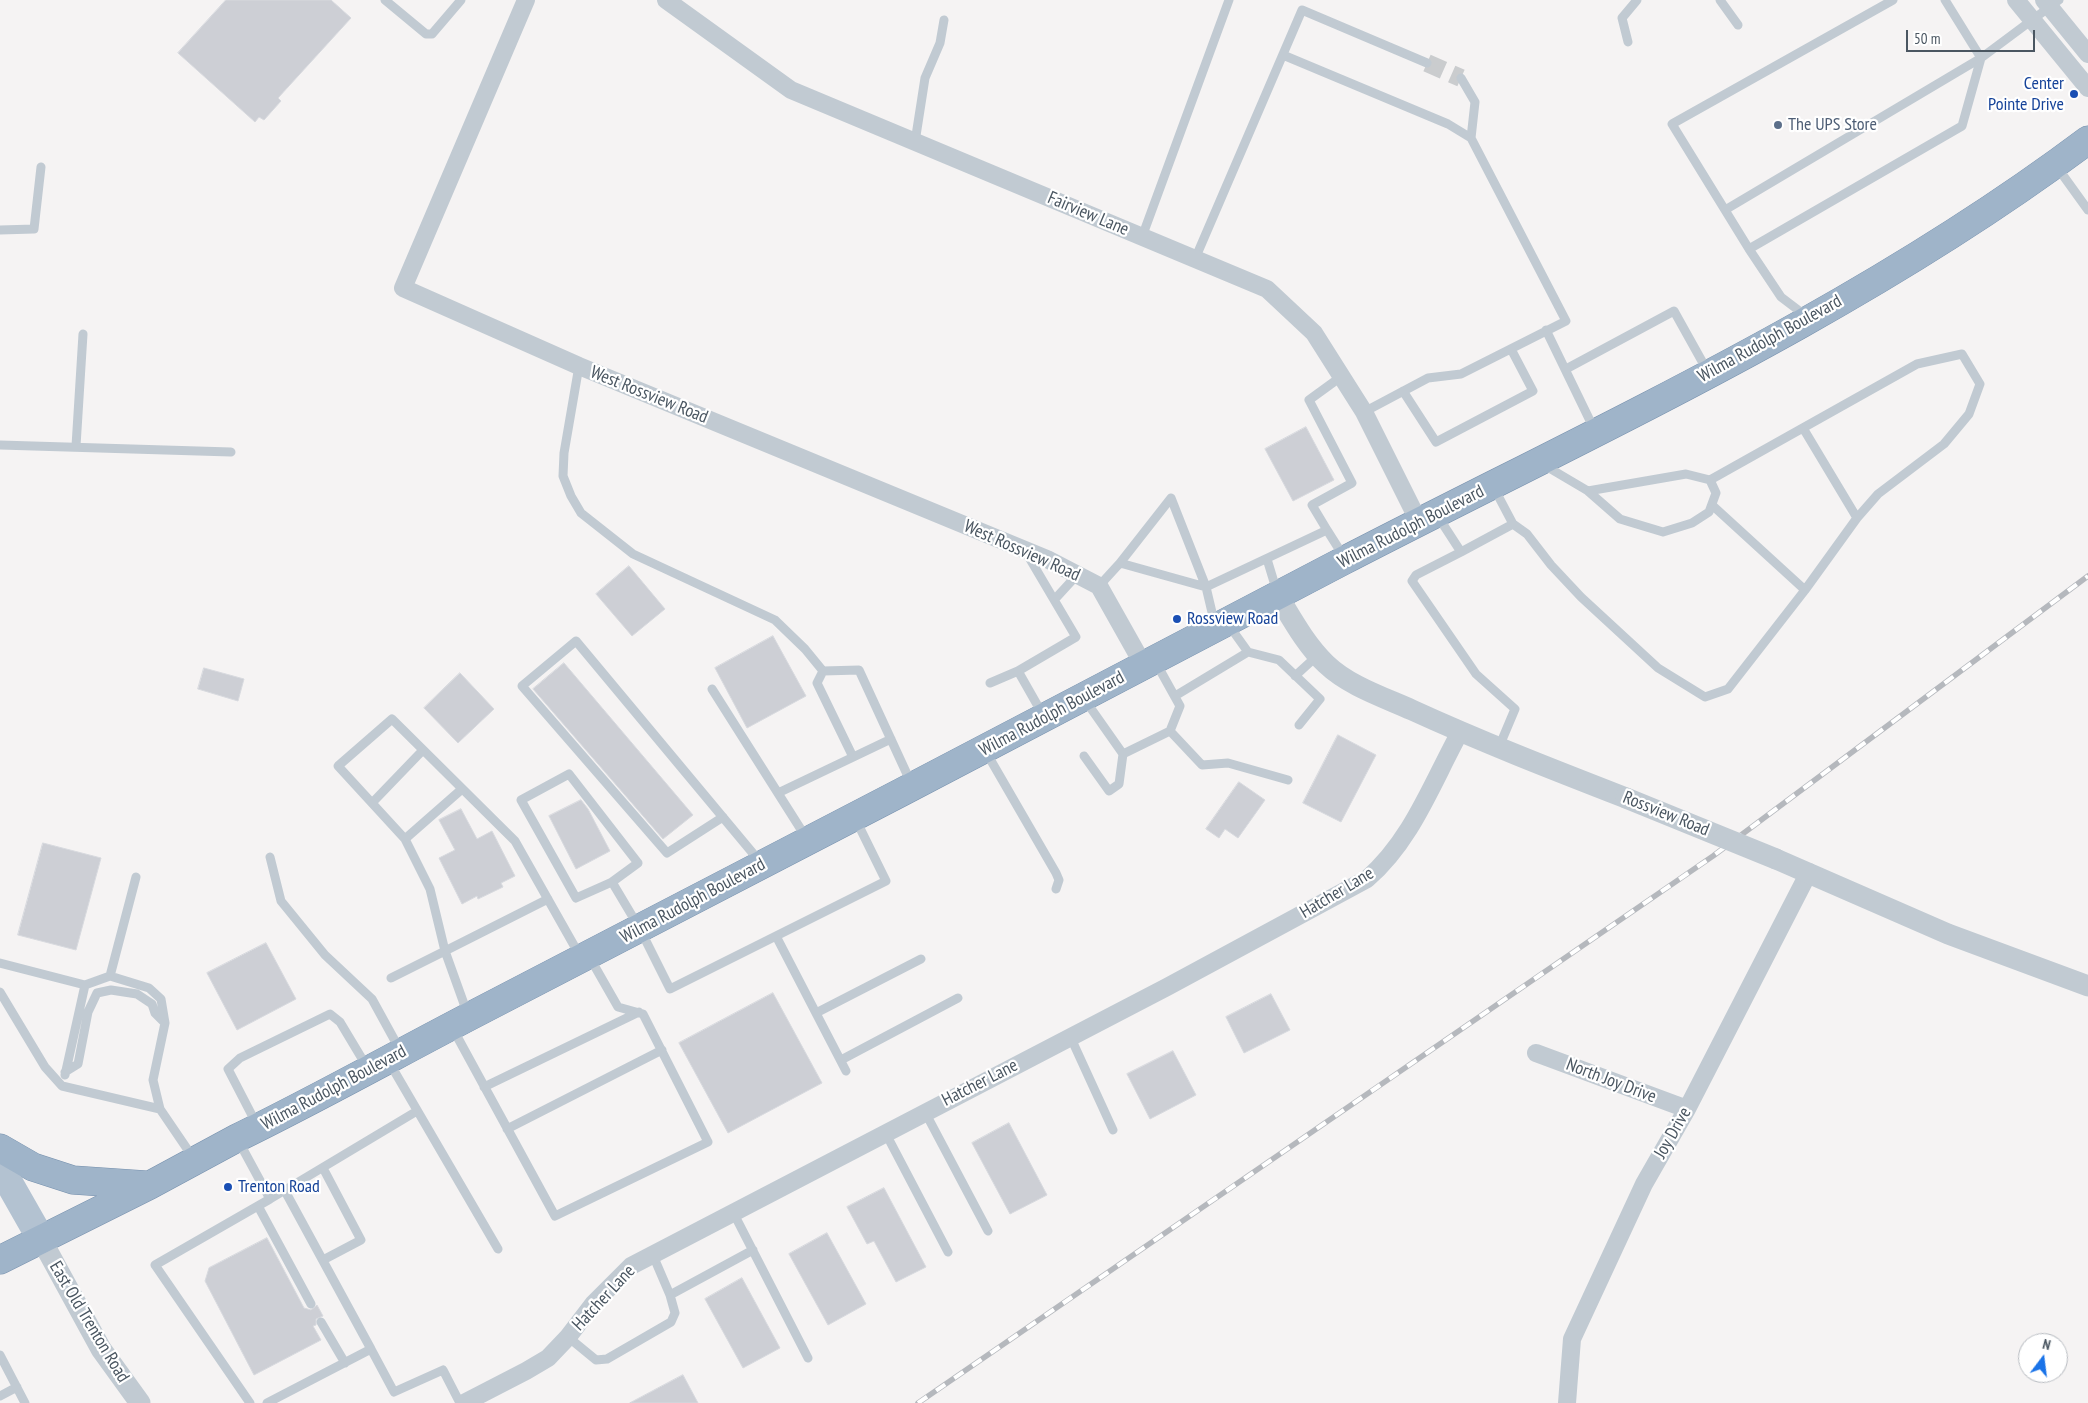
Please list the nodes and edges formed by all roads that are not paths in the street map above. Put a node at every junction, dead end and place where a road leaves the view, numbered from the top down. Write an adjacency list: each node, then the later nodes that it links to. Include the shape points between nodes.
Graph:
1 (385, 0): 2 (lane, via 426,34 432,34)
2 (461, 0)
3 (526, 0): 37 (street, West Rossview Road, via 403,288)
4 (666, 0): 24 (street, Fairview Lane, via 791,90)
5 (1229, 0): 30 (lane)
6 (1637, 0): 15 (lane, via 1622,18)
7 (1720, 0): 14 (lane)
8 (1892, 0): 27 (lane, via 1672,124)
9 (1945, 0): 18 (lane)
10 (2016, 0): 13 (street)
11 (2051, 2): 13 (lane); 16 (street)
12 (944, 20): 24 (lane, via 940,43 925,78)
13 (2031, 20): 18 (lane); 21 (street)
14 (1738, 25)
15 (1628, 42)
16 (2088, 54)
17 (1283, 55): 19 (lane, via 1302,10); 22 (lane, via 1448,124); 32 (lane)
18 (1981, 58): 27 (lane); 31 (lane, via 1962,126)
19 (1427, 63)
20 (1461, 78): 22 (lane, via 1475,102)
21 (2088, 88)
22 (1471, 138): 34 (lane, via 1566,321)
23 (2088, 140): 25 (highway, Wilma Rudolph Boulevard)
24 (915, 142): 30 (street, Fairview Lane)
25 (2055, 165): 28 (lane); 33 (highway, Wilma Rudolph Boulevard, via 1922,254)
26 (41, 167): 29 (lane, via 34,229)
27 (1725, 210): 31 (lane)
28 (2088, 210)
29 (0, 230)
30 (1142, 237): 32 (street, Fairview Lane)
31 (1749, 249): 33 (lane, via 1781,297)
32 (1195, 259): 40 (street, Fairview Lane, via 1267,289 1314,333)
33 (1810, 319): 39 (highway, Wilma Rudolph Boulevard)
34 (1546, 330): 36 (lane); 38 (lane)
35 (83, 334): 46 (lane)
36 (1511, 349): 41 (lane, via 1461,374 1428,378); 41 (lane, via 1533,391 1436,442)
37 (579, 366): 57 (street, West Rossview Road); 73 (lane, via 563,476 581,513 633,554 775,620)
38 (1566, 369): 39 (lane, via 1674,311); 44 (lane)
39 (1708, 374): 44 (highway, Wilma Rudolph Boulevard)
40 (1342, 376): 42 (street, Fairview Lane); 56 (lane, via 1309,400 1352,484 1312,505)
41 (1403, 391): 42 (lane)
42 (1364, 412): 54 (street, Fairview Lane)
43 (1803, 428): 49 (lane); 53 (lane); 53 (lane, via 1917,364 1962,354 1980,384 1970,414 1944,444 1878,494)
44 (1596, 433): 48 (highway, Wilma Rudolph Boulevard)
45 (0, 445): 46 (lane)
46 (76, 446): 47 (lane)
47 (230, 452)
48 (1540, 462): 50 (highway, Wilma Rudolph Boulevard); 51 (lane)
49 (1710, 480): 51 (lane, via 1686,474); 52 (lane, via 1716,493)
50 (1493, 486): 54 (highway, Wilma Rudolph Boulevard); 55 (lane)
51 (1588, 491): 52 (lane, via 1620,519 1663,532 1692,523 1709,512)
52 (1712, 505): 65 (lane)
53 (1858, 518): 65 (lane)
54 (1428, 519): 58 (lane); 60 (highway, Wilma Rudolph Boulevard)
55 (1513, 524): 58 (lane); 65 (lane, via 1527,534 1551,566 1581,597 1651,661 1705,697 1728,689)
56 (1327, 530): 59 (lane); 60 (lane)
57 (1025, 550): 62 (street, West Rossview Road); 67 (lane)
58 (1461, 552): 84 (lane, via 1416,575 1412,581 1476,674 1515,709)
59 (1267, 559): 64 (lane); 66 (lane)
60 (1346, 560): 66 (highway, Wilma Rudolph Boulevard)
61 (1120, 563): 63 (lane); 64 (lane); 64 (lane, via 1171,498)
62 (1077, 575): 63 (street, West Rossview Road); 67 (lane)
63 (1098, 586): 71 (street, West Rossview Road)
64 (1206, 588): 68 (lane)
65 (1805, 590)
66 (1278, 596): 68 (highway, Wilma Rudolph Boulevard); 70 (street, Rossview Road)
67 (1056, 599): 72 (lane, via 1076,637)
68 (1221, 626): 69 (lane); 71 (highway, Wilma Rudolph Boulevard)
69 (1248, 652): 74 (lane, via 1279,660); 77 (lane)
70 (1318, 655): 74 (lane); 82 (street, Rossview Road, via 1350,682)
71 (1149, 663): 77 (lane); 78 (highway, Wilma Rudolph Boulevard)
72 (1018, 670): 75 (lane); 79 (lane)
73 (823, 671): 83 (lane, via 859,670); 89 (lane, via 818,683)
74 (1294, 676): 80 (lane, via 1320,699)
75 (990, 683)
76 (712, 690): 93 (lane)
77 (1175, 696): 81 (lane, via 1180,706)
78 (1083, 698): 79 (highway, Wilma Rudolph Boulevard); 87 (lane)
79 (1045, 718): 85 (highway, Wilma Rudolph Boulevard)
80 (1299, 725)
81 (1170, 731): 87 (lane); 90 (lane, via 1202,765 1228,763)
82 (1460, 732): 84 (street, Rossview Road); 122 (street, Hatcher Lane, via 1398,848 1367,878)
83 (891, 739): 89 (lane); 91 (lane)
84 (1498, 747): 101 (street, Rossview Road, bridge)
85 (985, 749): 91 (highway, Wilma Rudolph Boulevard); 104 (lane, via 1056,873 1059,880)
86 (423, 750): 92 (lane); 94 (lane); 94 (lane, via 392,720 338,766)
87 (1123, 754): 88 (lane, via 1119,784 1109,791)
88 (1084, 756)
89 (853, 757): 93 (lane)
90 (1288, 780)
91 (913, 787): 96 (highway, Wilma Rudolph Boulevard)
92 (462, 789): 97 (lane); 105 (lane, via 515,840)
93 (778, 793): 98 (lane)
94 (372, 803): 97 (lane)
95 (723, 817): 95 (lane, via 576,641 522,686 667,853); 100 (lane)
96 (854, 817): 98 (highway, Wilma Rudolph Boulevard); 107 (lane, via 886,881)
97 (405, 839): 108 (lane, via 430,889)
98 (808, 841): 100 (highway, Wilma Rudolph Boulevard)
99 (270, 857): 126 (lane, via 281,901 325,955 372,1000)
100 (763, 865): 106 (highway, Wilma Rudolph Boulevard)
101 (1809, 872): 115 (street, Rossview Road, via 1948,934); 132 (street, Joy Drive)
102 (136, 876): 112 (lane)
103 (612, 882): 103 (lane, via 576,898 521,800 570,774 638,864); 106 (lane)
104 (1056, 889)
105 (548, 899): 108 (lane); 109 (lane)
106 (640, 929): 107 (lane, via 670,989); 109 (highway, Wilma Rudolph Boulevard)
107 (776, 936): 119 (lane)
108 (445, 951): 113 (lane); 120 (lane)
109 (585, 958): 118 (lane, via 618,1007); 120 (highway, Wilma Rudolph Boulevard)
110 (921, 959): 119 (lane)
111 (0, 963): 114 (lane)
112 (110, 976): 114 (lane); 121 (lane, via 149,988 161,999)
113 (391, 978)
114 (85, 985): 128 (lane)
115 (2088, 986)
116 (0, 992): 129 (lane, via 45,1067)
117 (958, 998): 125 (lane)
118 (639, 1012): 123 (lane, via 644,1014); 130 (lane)
119 (816, 1013): 125 (lane)
120 (460, 1022): 126 (highway, Wilma Rudolph Boulevard); 130 (lane)
121 (165, 1023): 128 (lane, via 155,1013 152,1004 137,994 111,990 97,994 88,1012 78,1064); 131 (lane, via 153,1080)
122 (1070, 1036): 134 (street, Hatcher Lane); 136 (lane)
123 (662, 1050): 135 (lane); 135 (lane, via 708,1142 555,1216)
124 (1536, 1053): 132 (street, North Joy Drive)
125 (841, 1060): 127 (lane)
126 (386, 1061): 133 (lane); 138 (highway, Wilma Rudolph Boulevard); 138 (lane, via 330,1014 240,1058 228,1068)
127 (846, 1071)
128 (65, 1072): 129 (lane)
129 (62, 1086): 131 (lane)
130 (484, 1087): 135 (lane)
131 (160, 1109): 140 (lane)
132 (1687, 1109): 173 (street, Joy Drive, via 1644,1184 1572,1339)
133 (417, 1111): 142 (lane); 150 (lane)
134 (925, 1112): 137 (street, Hatcher Lane); 148 (lane)
135 (507, 1129)
136 (1113, 1130)
137 (886, 1132): 147 (street, Hatcher Lane); 152 (lane)
138 (247, 1133): 140 (highway, Wilma Rudolph Boulevard); 145 (lane)
139 (0, 1148): 143 (highway, via 33,1167 73,1180)
140 (195, 1160): 143 (highway, Wilma Rudolph Boulevard)
141 (0, 1167): 149 (main road)
142 (323, 1168): 144 (lane); 155 (lane, via 362,1240)
143 (150, 1185): 149 (highway, Wilma Rudolph Boulevard)
144 (285, 1191): 145 (lane); 155 (lane)
145 (270, 1199): 146 (lane)
146 (258, 1206): 157 (lane); 169 (lane, via 156,1265)
147 (733, 1212): 151 (lane); 153 (street, Hatcher Lane)
148 (988, 1231)
149 (41, 1239): 154 (highway, Wilma Rudolph Boulevard); 167 (street, East Old Trenton Road, via 101,1349)
150 (498, 1249)
151 (753, 1250): 156 (lane); 162 (lane)
152 (948, 1252)
153 (652, 1254): 156 (lane); 159 (street, Hatcher Lane, via 618,1278)
154 (0, 1260)
155 (323, 1260): 160 (lane)
156 (670, 1294): 159 (lane, via 674,1313 671,1322 607,1358 596,1360)
157 (311, 1304)
158 (321, 1322): 163 (lane)
159 (568, 1337): 172 (street, Hatcher Lane, via 548,1358)
160 (371, 1349): 163 (lane); 171 (lane, via 394,1392 443,1370)
161 (0, 1356): 164 (lane)
162 (808, 1358)
163 (345, 1363): 170 (lane)
164 (3, 1368): 165 (lane)
165 (17, 1388): 166 (lane); 168 (lane)
166 (0, 1396)
167 (138, 1402)
168 (25, 1403)
169 (250, 1403)
170 (267, 1403)
171 (460, 1403)
172 (464, 1403)
173 (1567, 1403)

